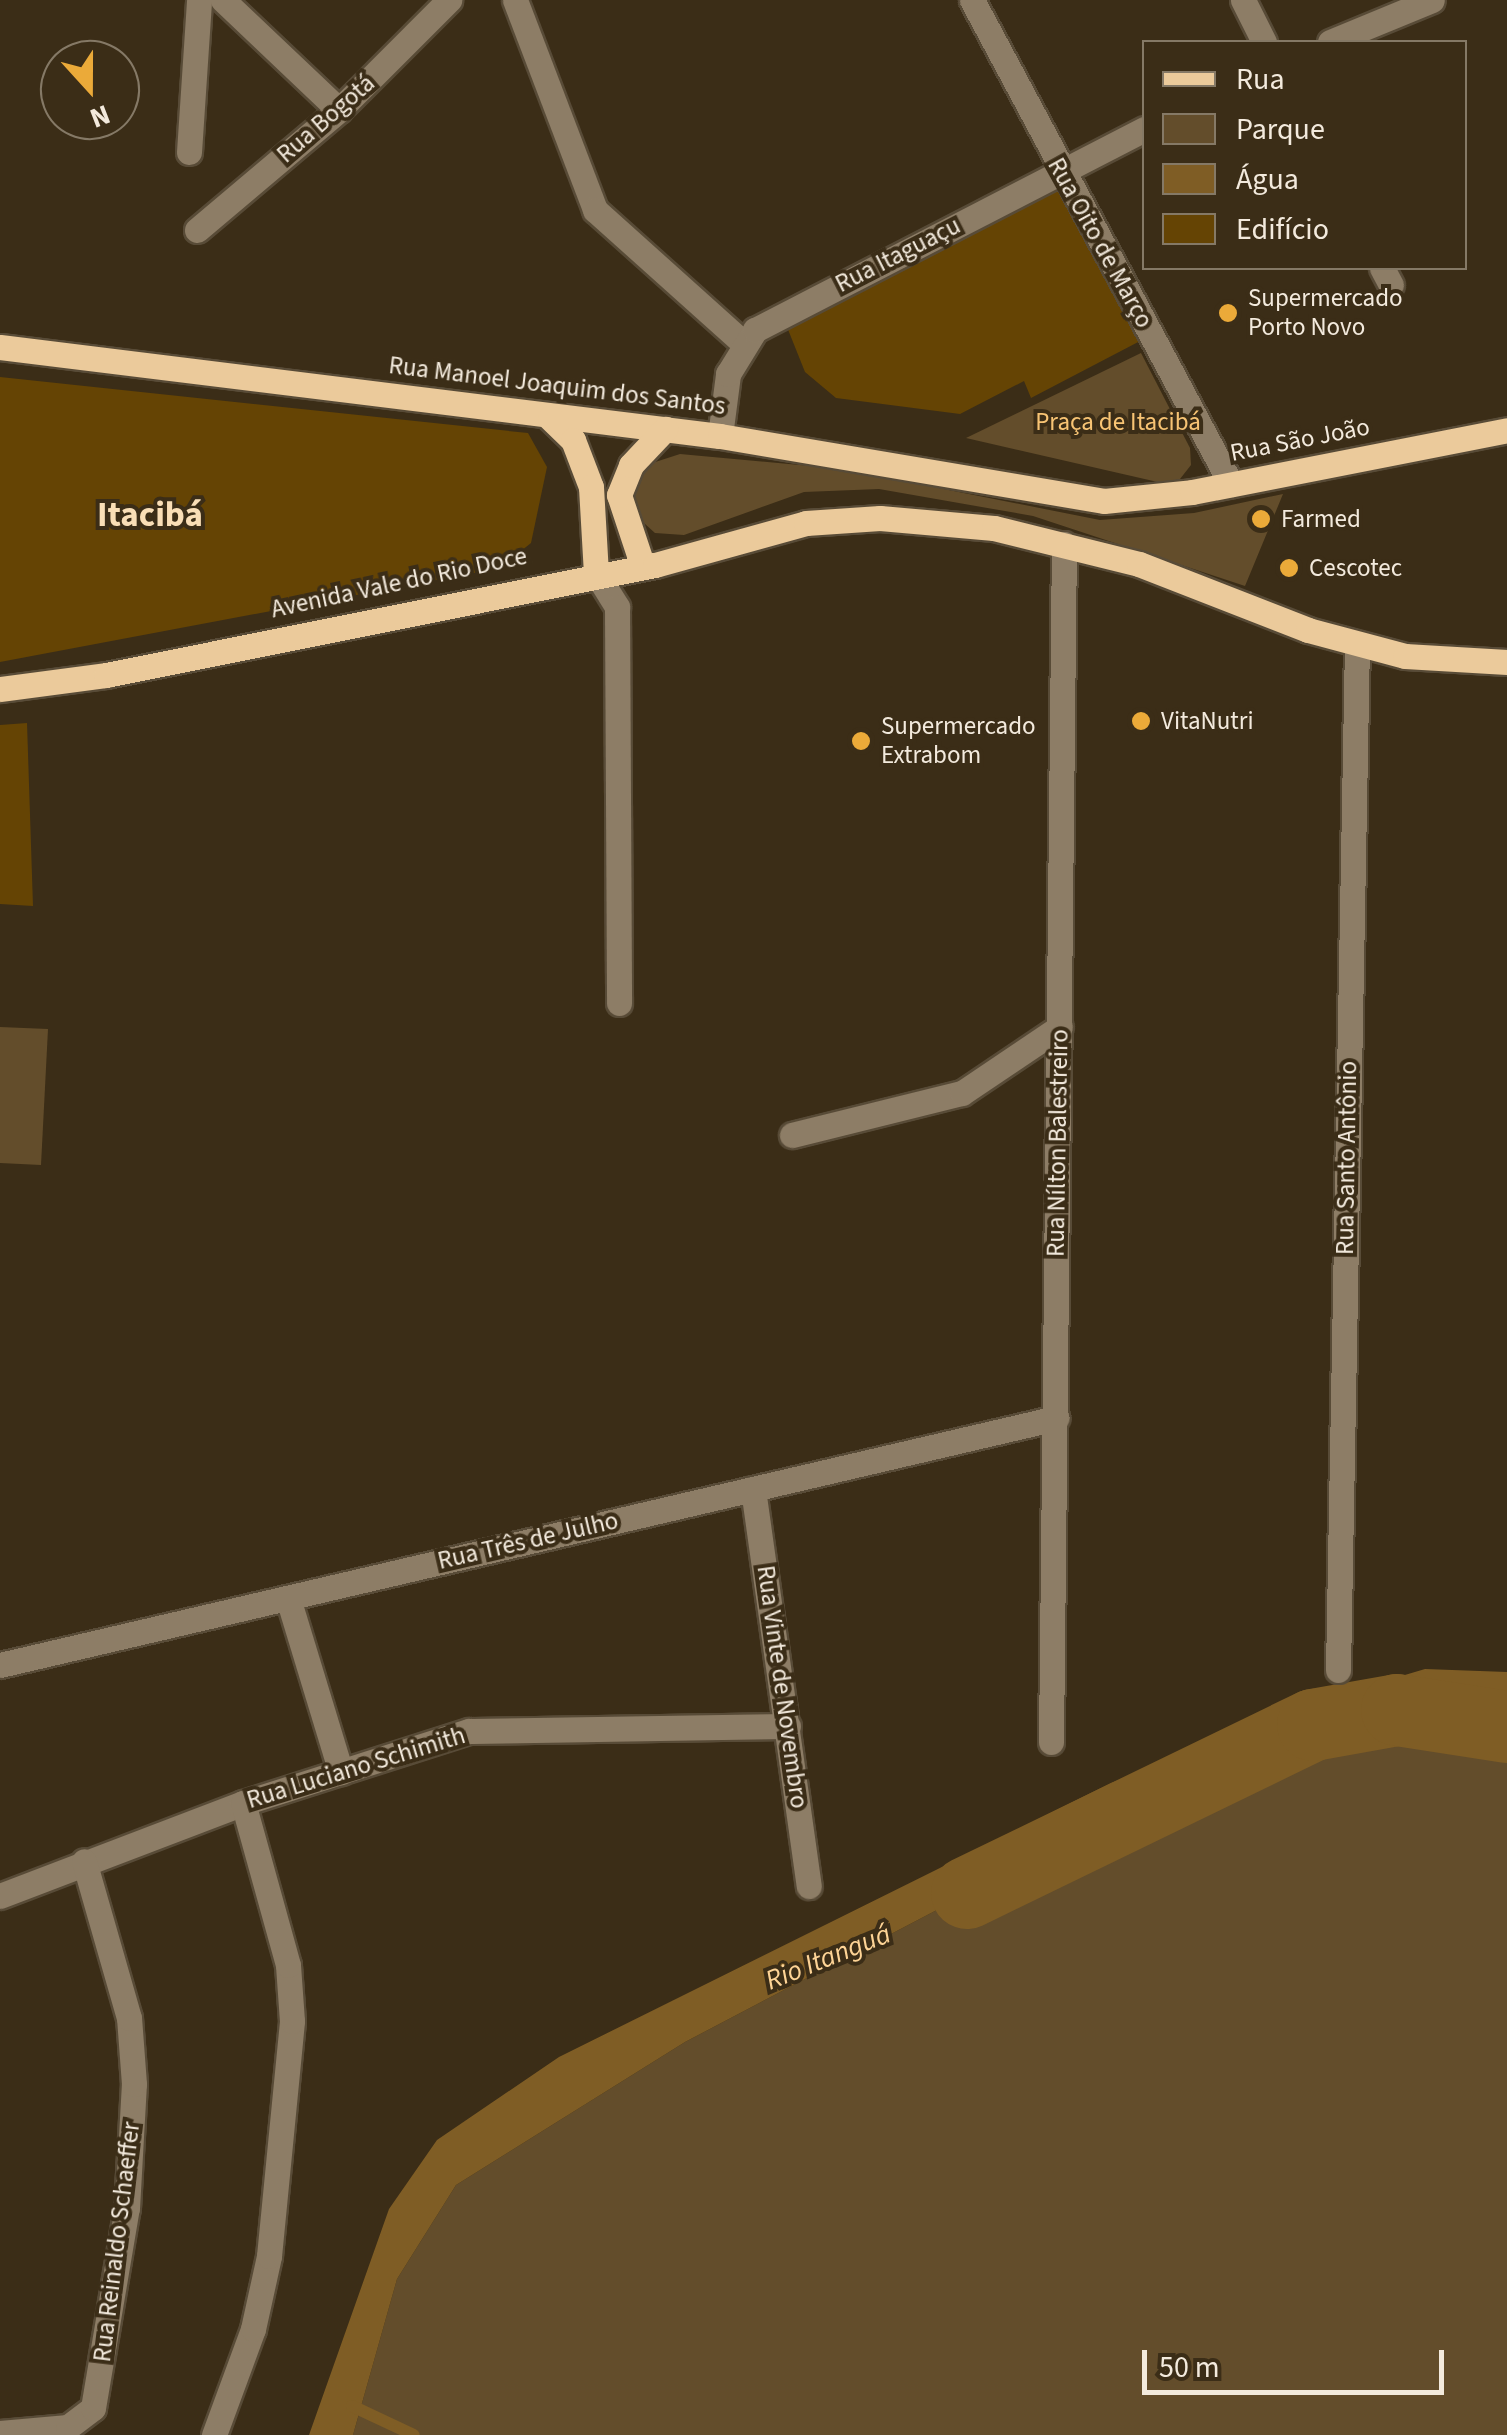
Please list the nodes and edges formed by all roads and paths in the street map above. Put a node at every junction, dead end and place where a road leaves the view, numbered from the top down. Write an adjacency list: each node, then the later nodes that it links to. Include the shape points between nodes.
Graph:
1 (199, 0): 12 (street)
2 (223, 0): 10 (street)
3 (449, 0): 10 (street, Rua Bogotá)
4 (516, 0): 15 (street, via 595,210)
5 (972, 0): 13 (street, Rua Oito de Março)
6 (1242, 0): 8 (street)
7 (1432, 0): 9 (street)
8 (1263, 40)
9 (1335, 40)
10 (339, 110): 14 (street, Rua Bogotá)
11 (1142, 130): 13 (street, Rua Itaguaçu)
12 (190, 152)
13 (1061, 172): 15 (street, Rua Itaguaçu, via 772,319); 21 (street, Rua Oito de Março)
14 (197, 230)
15 (743, 343): 20 (street, via 728,374)
16 (0, 347): 17 (main road, Rua Manoel Joaquim dos Santos)
17 (550, 418): 18 (main road, Rua Manoel Joaquim dos Santos); 25 (main road, via 573,440 591,487)
18 (665, 429): 20 (main road, Rua Manoel Joaquim dos Santos); 24 (main road, via 631,465 618,496)
19 (1507, 430): 21 (main road, Rua São João)
20 (720, 436): 22 (main road, Rua Manoel Joaquim dos Santos)
21 (1231, 484): 22 (main road, Rua São João)
22 (1104, 501)
23 (1064, 544): 24 (main road, Avenida Vale do Rio Doce, via 957,522 806,523); 26 (main road, via 1139,564); 30 (street, Rua Nílton Balestreiro)
24 (643, 567): 25 (main road, Avenida Vale do Rio Doce)
25 (596, 573): 28 (main road, Avenida Vale do Rio Doce, via 106,675); 29 (street, via 617,607)
26 (1357, 645): 27 (main road, via 1405,656); 36 (street, Rua Santo Antônio)
27 (1507, 662)
28 (0, 689)
29 (619, 1003)
30 (1060, 1027): 31 (street, via 962,1094); 32 (street, Rua Nílton Balestreiro)
31 (792, 1135)
32 (1056, 1418): 33 (street, Rua Três de Julho); 38 (street, Rua Nílton Balestreiro)
33 (753, 1488): 34 (street, Rua Três de Julho); 37 (street, Rua Vinte de Novembro)
34 (288, 1598): 35 (street, Rua Três de Julho); 39 (street)
35 (0, 1665)
36 (1338, 1670)
37 (788, 1726): 39 (street, Rua Luciano Schimith, via 500,1728); 42 (street, Rua Vinte de Novembro)
38 (1051, 1742)
39 (341, 1772): 40 (street, Rua Luciano Schimith)
40 (243, 1803): 41 (street, Rua Luciano Schimith); 45 (street, via 288,1965 292,2022 269,2256 249,2342)
41 (84, 1861): 43 (street, Rua Luciano Schimith); 44 (street, Rua Reinaldo Schaeffer, via 129,2018 134,2084 127,2208 94,2408 68,2428)
42 (809, 1886)
43 (0, 1896)
44 (0, 2434)
45 (214, 2435)

